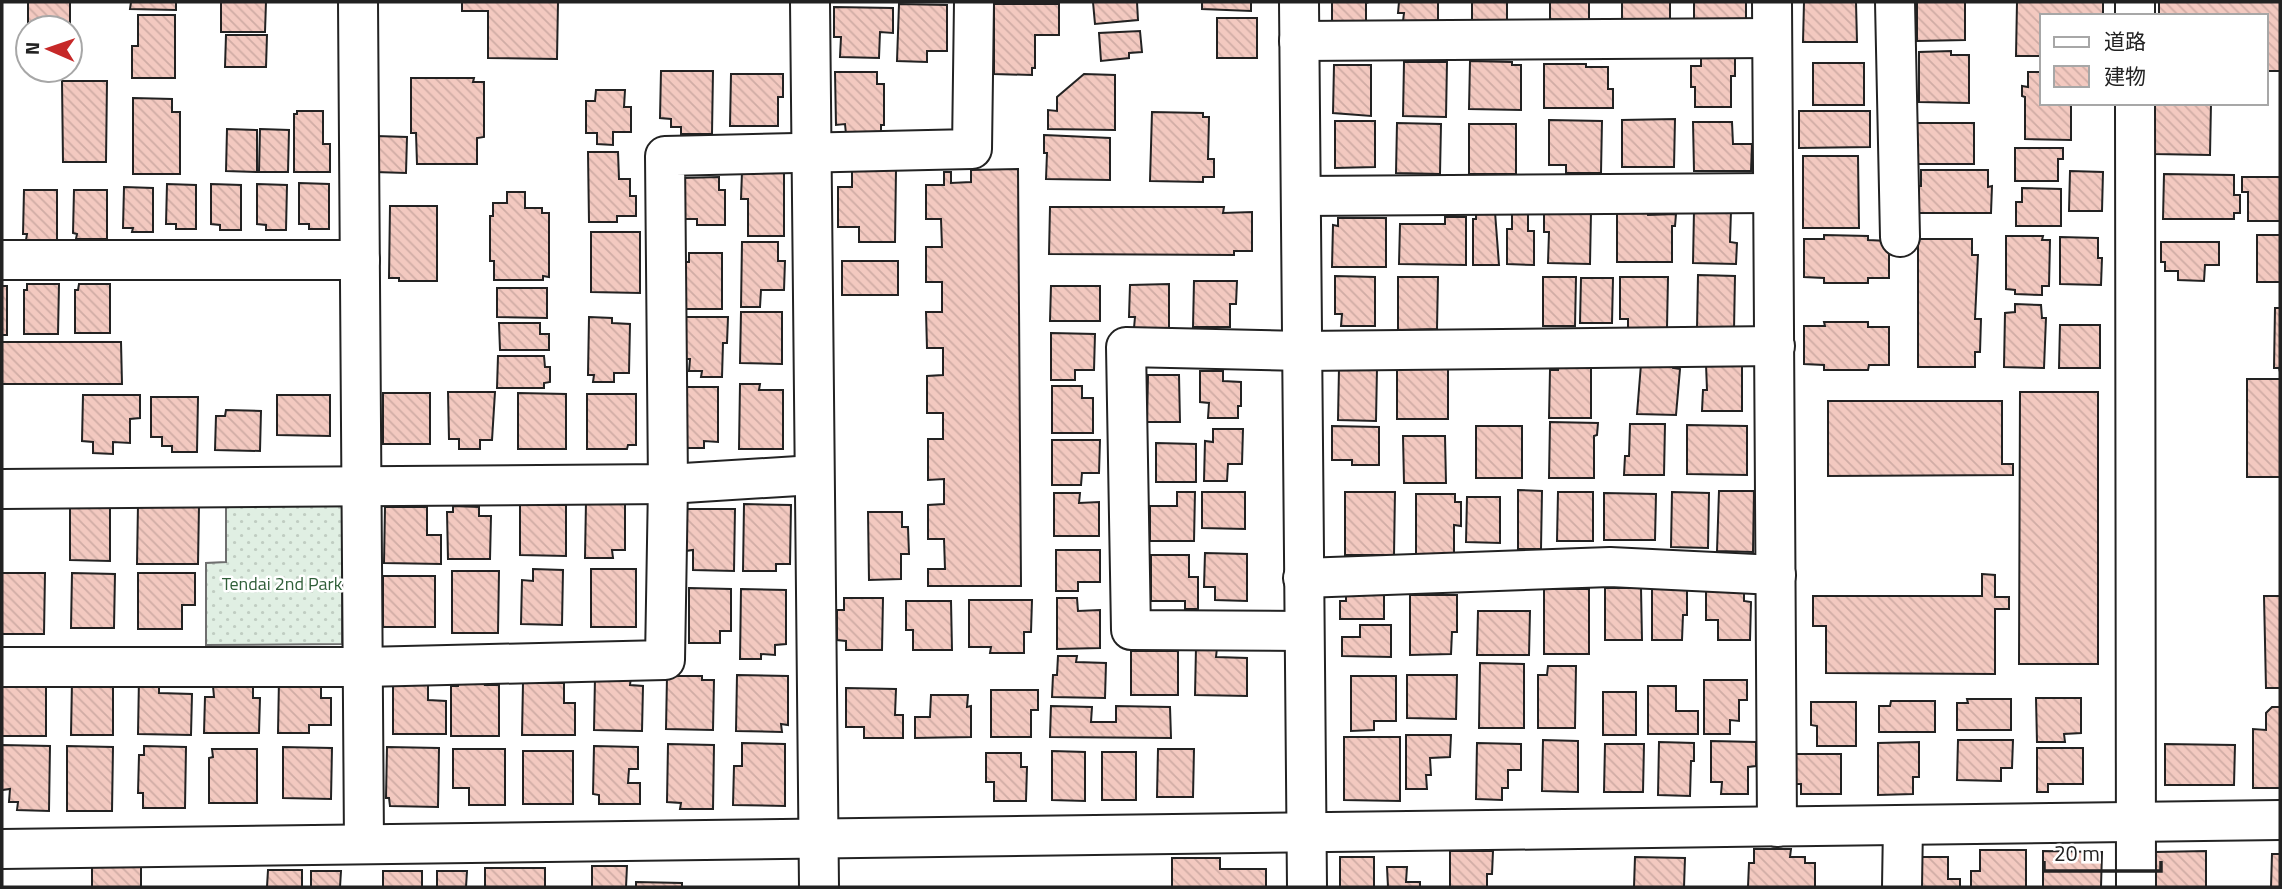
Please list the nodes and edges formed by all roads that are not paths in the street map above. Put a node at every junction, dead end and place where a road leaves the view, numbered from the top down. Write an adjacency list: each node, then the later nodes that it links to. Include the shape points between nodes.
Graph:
1 (358, 2): 14 (street)
2 (810, 2): 9 (street)
3 (974, 2): 9 (street, via 972,149)
4 (1299, 2): 7 (street)
5 (1895, 2): 12 (street)
6 (1772, 20): 7 (street); 10 (street)
7 (1299, 41): 11 (street)
8 (2135, 105): 27 (street)
9 (811, 152): 17 (street); 18 (street, via 665,156)
10 (1773, 194): 11 (street); 15 (street)
11 (1301, 195): 16 (street)
12 (1900, 237)
13 (2, 260): 14 (street)
14 (360, 260): 19 (street)
15 (1774, 346): 16 (street); 21 (street)
16 (1302, 351): 22 (street); 23 (street, via 1126,347 1131,631)
17 (814, 475): 18 (street); 31 (street)
18 (668, 484): 19 (street); 25 (street, via 665,660)
19 (361, 485): 20 (street); 25 (street)
20 (2, 489)
21 (1776, 575): 22 (street, via 1610,567); 29 (street)
22 (1303, 578): 23 (street)
23 (1304, 631): 30 (street)
24 (2, 667): 25 (street)
25 (363, 667): 32 (street)
26 (2280, 820): 27 (street)
27 (2135, 822): 28 (street); 37 (street)
28 (1903, 825): 29 (street); 36 (street)
29 (1777, 827): 30 (street)
30 (1306, 832): 31 (street); 35 (street)
31 (818, 838): 32 (street); 34 (street)
32 (364, 844): 33 (street)
33 (2, 849)
34 (819, 887)
35 (1307, 887)
36 (1902, 887)
37 (2136, 887)

